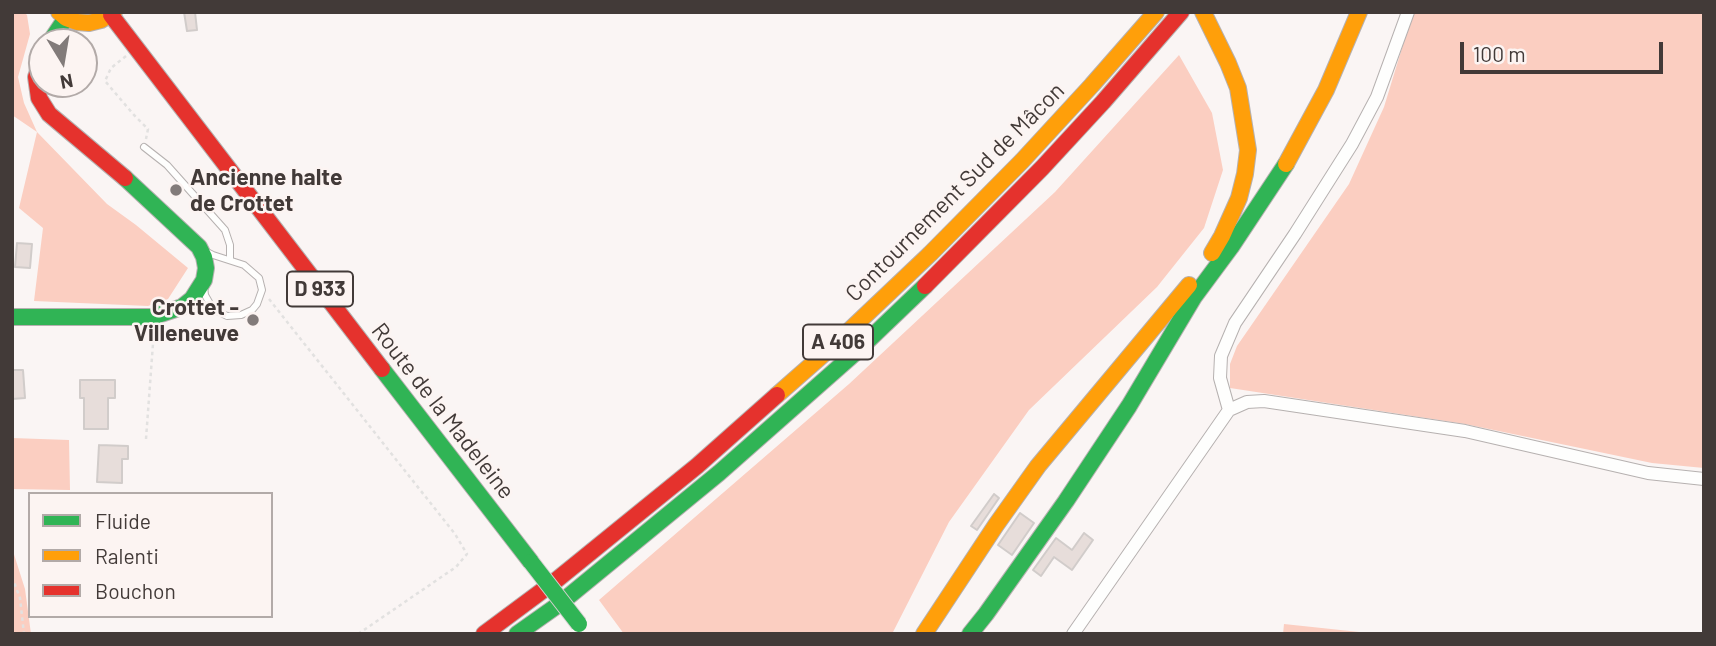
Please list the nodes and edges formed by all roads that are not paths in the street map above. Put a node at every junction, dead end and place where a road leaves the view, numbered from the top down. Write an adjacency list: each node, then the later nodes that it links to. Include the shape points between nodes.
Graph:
1 (1156, 12): 17 (main road, Contournement Sud de Mâcon / A 406, via 1022,161 835,345 697,466)
2 (1181, 12): 18 (main road, Contournement Sud de Mâcon / A 406, via 1042,168 855,353 719,473)
3 (1203, 12): 19 (main road, via 1238,89 1246,128 1245,174 1232,216 1191,283 1038,467)
4 (1359, 12): 20 (main road, via 1326,90 1281,174 1194,297 1066,501)
5 (1408, 12): 14 (street, via 1377,97 1352,144 1235,323 1221,356 1220,378)
6 (112, 14): 7 (main road, via 89,23); 16 (main road, Route de la Madeleine / D 933, bridge)
7 (62, 15)
8 (39, 98): 10 (main road, via 49,114)
9 (144, 147): 11 (lane, via 167,165 225,230)
10 (199, 247): 11 (lane); 12 (main road, via 206,268)
11 (230, 260): 12 (lane, via 259,278 262,290 252,310 227,316 213,309)
12 (204, 280): 13 (main road, via 182,307 152,317)
13 (12, 317)
14 (1228, 410): 15 (street, via 1247,402 1278,403 1465,431 1648,473); 21 (street)
15 (1704, 479)
16 (582, 629)
17 (484, 634)
18 (517, 634)
19 (924, 634)
20 (970, 634)
21 (1073, 634)

